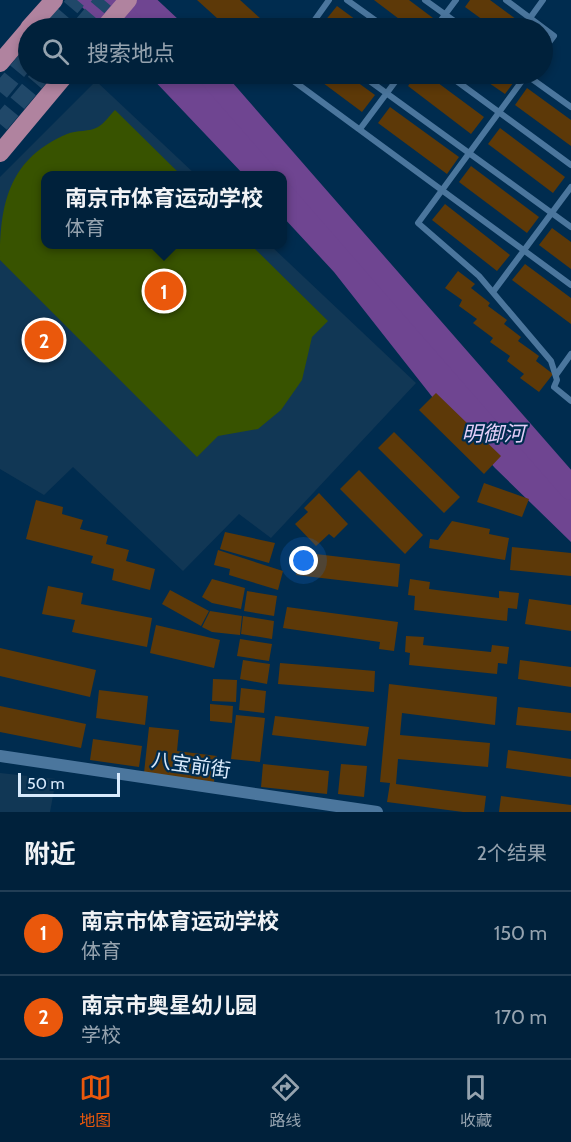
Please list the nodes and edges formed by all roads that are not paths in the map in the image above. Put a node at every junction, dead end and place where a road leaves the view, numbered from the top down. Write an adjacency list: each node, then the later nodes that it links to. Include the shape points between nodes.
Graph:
1 (54, 0): 10 (main road)
2 (128, 0): 11 (main road)
3 (329, 0): 12 (lane)
4 (347, 0): 13 (lane)
5 (425, 0): 9 (lane)
6 (456, 0): 9 (lane)
7 (506, 0): 16 (lane)
8 (543, 0): 16 (lane)
9 (445, 15): 14 (lane); 15 (lane)
10 (38, 18)
11 (113, 18)
12 (316, 18)
13 (372, 18)
14 (443, 18)
15 (449, 18)
16 (530, 18)
17 (18, 42): 18 (main road)
18 (0, 63)
19 (58, 84): 30 (main road)
20 (298, 84): 29 (lane)
21 (374, 84): 26 (lane)
22 (394, 84): 26 (lane)
23 (461, 84): 28 (lane)
24 (519, 84): 28 (lane)
25 (540, 84): 27 (lane)
26 (387, 93): 29 (lane); 31 (lane)
27 (571, 107)
28 (499, 112): 31 (lane); 32 (lane)
29 (360, 129): 34 (lane)
30 (0, 153)
31 (469, 154): 34 (lane); 35 (lane)
32 (571, 165)
33 (571, 187): 35 (lane)
34 (443, 190): 37 (lane); 39 (lane, via 418,223)
35 (552, 213): 36 (lane); 37 (lane)
36 (571, 227)
37 (524, 250): 38 (lane); 39 (lane)
38 (571, 285)
39 (492, 292): 41 (lane, via 551,361)
40 (571, 354): 41 (lane)
41 (556, 375): 42 (lane, via 554,387)
42 (571, 401)
43 (0, 756): 44 (street, 八宝前街)
44 (377, 812)

